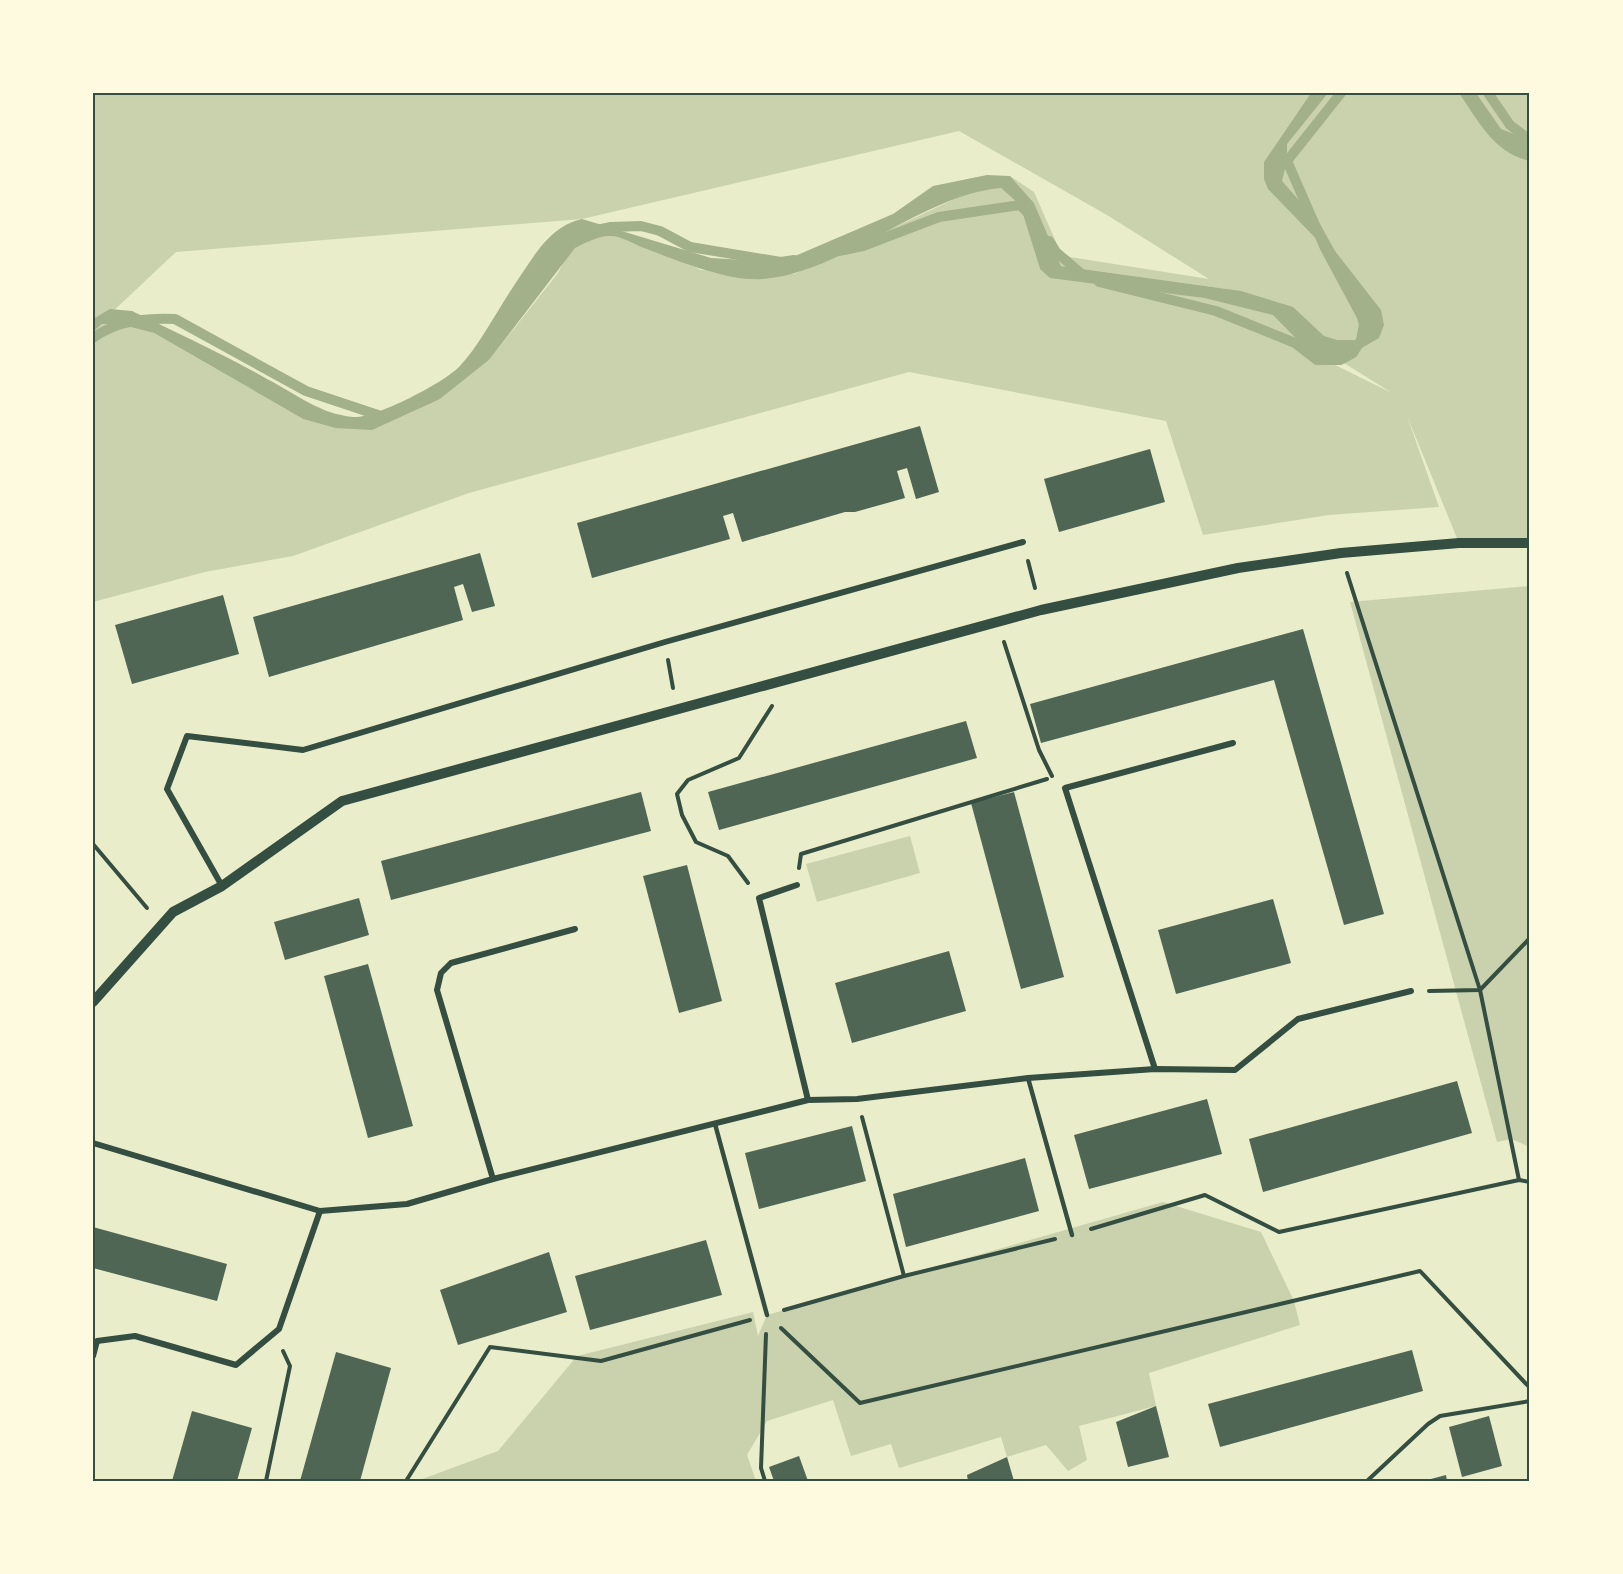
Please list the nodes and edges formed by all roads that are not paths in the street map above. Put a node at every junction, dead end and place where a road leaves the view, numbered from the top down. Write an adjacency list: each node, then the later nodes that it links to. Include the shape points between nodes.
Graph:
1 (1023, 542): 5 (street, via 664,642 303,750 187,736 166,789)
2 (1530, 543): 5 (street, via 1459,543 1341,553 1238,568 998,621 342,801)
3 (1233, 742): 9 (street, via 1065,788)
4 (797, 885): 11 (street, via 759,897)
5 (222, 886): 8 (street, via 173,912)
6 (575, 929): 14 (street, via 451,963 441,973 437,990)
7 (1411, 992): 9 (street, via 1298,1019 1235,1070)
8 (93, 1002)
9 (1155, 1069): 10 (street)
10 (1028, 1078): 11 (street, via 857,1099); 16 (lane)
11 (808, 1100): 12 (street)
12 (715, 1124): 14 (street); 17 (lane)
13 (93, 1143): 15 (street)
14 (493, 1179): 15 (street, via 407,1204)
15 (320, 1211): 18 (street, via 279,1329 236,1365 135,1336 97,1341)
16 (1072, 1235)
17 (767, 1315)
18 (93, 1356)

